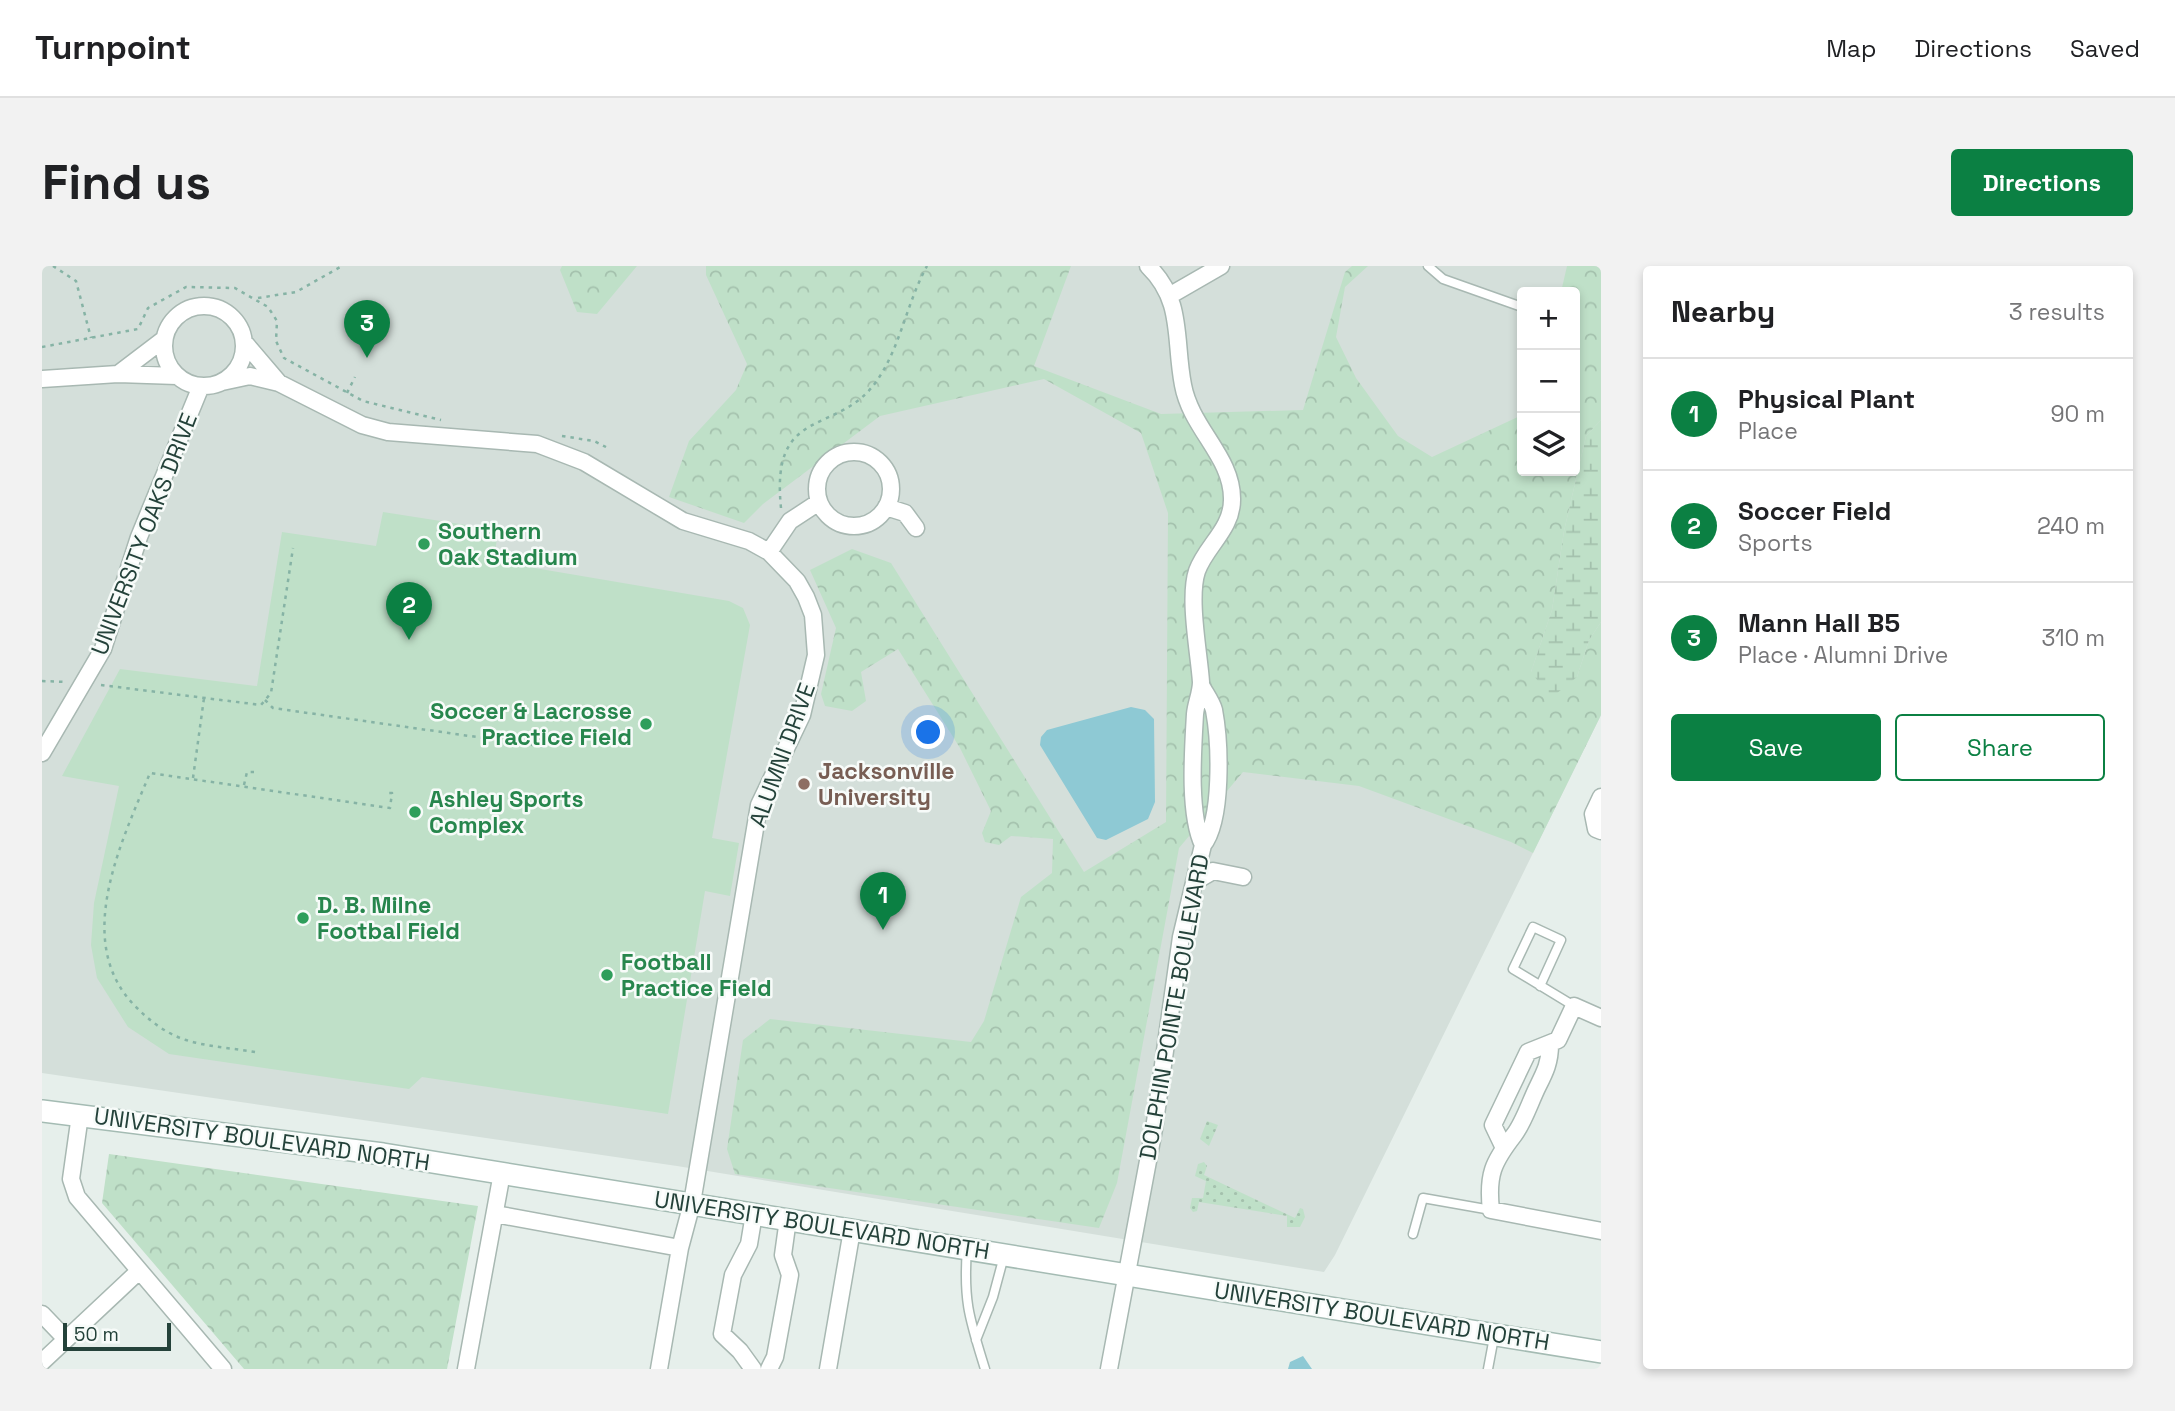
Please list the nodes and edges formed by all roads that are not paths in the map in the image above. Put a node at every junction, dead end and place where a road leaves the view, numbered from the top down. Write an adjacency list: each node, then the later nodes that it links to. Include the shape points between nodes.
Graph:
1 (1148, 266): 4 (street, DOLPHIN POINTE BOULEVARD)
2 (1221, 266): 4 (street)
3 (1428, 266): 5 (lane, via 1443,279)
4 (1170, 296): 18 (street, DOLPHIN POINTE BOULEVARD, via 1189,412 1222,462 1233,499 1225,526 1197,571 1195,633)
5 (1517, 305)
6 (164, 339): 7 (street, via 177,316 188,309 213,306 235,319); 8 (street); 9 (street, via 164,354)
7 (245, 343): 11 (street, via 239,367); 12 (street, ALUMNI DRIVE)
8 (118, 374): 9 (street); 10 (street)
9 (177, 376): 13 (street)
10 (42, 379)
11 (222, 382): 12 (street, ALUMNI DRIVE, via 250,376); 13 (street)
12 (279, 383): 17 (street, ALUMNI DRIVE, via 362,425 388,432 537,444 584,462 682,522 749,541)
13 (201, 386): 19 (street, UNIVERSITY OAKS DRIVE, via 139,537 103,649)
14 (819, 502): 15 (street, via 834,521 857,526 869,523); 15 (street, via 817,490 825,467 844,454 857,452 879,462 886,472 890,495); 17 (street, via 790,521)
15 (886, 507): 16 (street, via 905,513)
16 (916, 528)
17 (769, 552): 33 (street, ALUMNI DRIVE, via 806,597 813,615 817,655 802,715 759,806)
18 (1201, 685): 22 (street, DOLPHIN POINTE BOULEVARD, via 1195,711 1195,807 1196,831); 22 (street, via 1213,708 1218,807)
19 (42, 753)
20 (1601, 797): 21 (street, via 1593,814 1596,829)
21 (1601, 831)
22 (1203, 845): 24 (street, DOLPHIN POINTE BOULEVARD)
23 (1242, 877): 24 (street, via 1213,870)
24 (1194, 882): 45 (street, DOLPHIN POINTE BOULEVARD, via 1181,937)
25 (1540, 986): 25 (lane, via 1513,969 1533,927 1561,940); 26 (lane)
26 (1574, 1006): 27 (street); 28 (street, via 1558,1040)
27 (1601, 1018)
28 (1550, 1045): 31 (street, via 1550,1060 1514,1135); 31 (street, via 1528,1052 1493,1125)
29 (42, 1111): 30 (main road, UNIVERSITY BOULEVARD NORTH)
30 (80, 1115): 32 (main road, UNIVERSITY BOULEVARD NORTH); 44 (street, via 71,1179 77,1197)
31 (1503, 1146): 34 (street, via 1488,1187)
32 (502, 1172): 33 (main road, UNIVERSITY BOULEVARD NORTH); 36 (street)
33 (692, 1203): 35 (main road, UNIVERSITY BOULEVARD NORTH); 41 (street, ALUMNI DRIVE)
34 (1491, 1210): 39 (street); 40 (lane, via 1423,1198)
35 (754, 1213): 37 (main road, UNIVERSITY BOULEVARD NORTH); 55 (street, via 749,1244 733,1275 722,1334)
36 (495, 1214): 41 (street); 53 (street)
37 (788, 1219): 38 (main road, UNIVERSITY BOULEVARD NORTH); 56 (street, via 783,1255 790,1275)
38 (852, 1230): 42 (main road, UNIVERSITY BOULEVARD NORTH); 57 (street)
39 (1601, 1231)
40 (1413, 1234)
41 (680, 1248): 54 (street, ALUMNI DRIVE)
42 (967, 1249): 43 (main road, UNIVERSITY BOULEVARD NORTH); 49 (lane, via 965,1297)
43 (1004, 1255): 45 (main road, UNIVERSITY BOULEVARD NORTH); 49 (lane)
44 (139, 1271): 48 (street); 52 (street)
45 (1128, 1276): 47 (main road, UNIVERSITY BOULEVARD NORTH); 59 (street, DOLPHIN POINTE BOULEVARD)
46 (42, 1314): 48 (street)
47 (1494, 1334): 50 (main road, UNIVERSITY BOULEVARD NORTH); 60 (lane)
48 (65, 1338): 51 (street)
49 (976, 1340): 58 (lane)
50 (1601, 1352)
51 (42, 1362)
52 (223, 1369)
53 (466, 1369)
54 (659, 1369)
55 (753, 1369)
56 (769, 1369)
57 (828, 1369)
58 (985, 1369)
59 (1110, 1369)
60 (1489, 1369)

